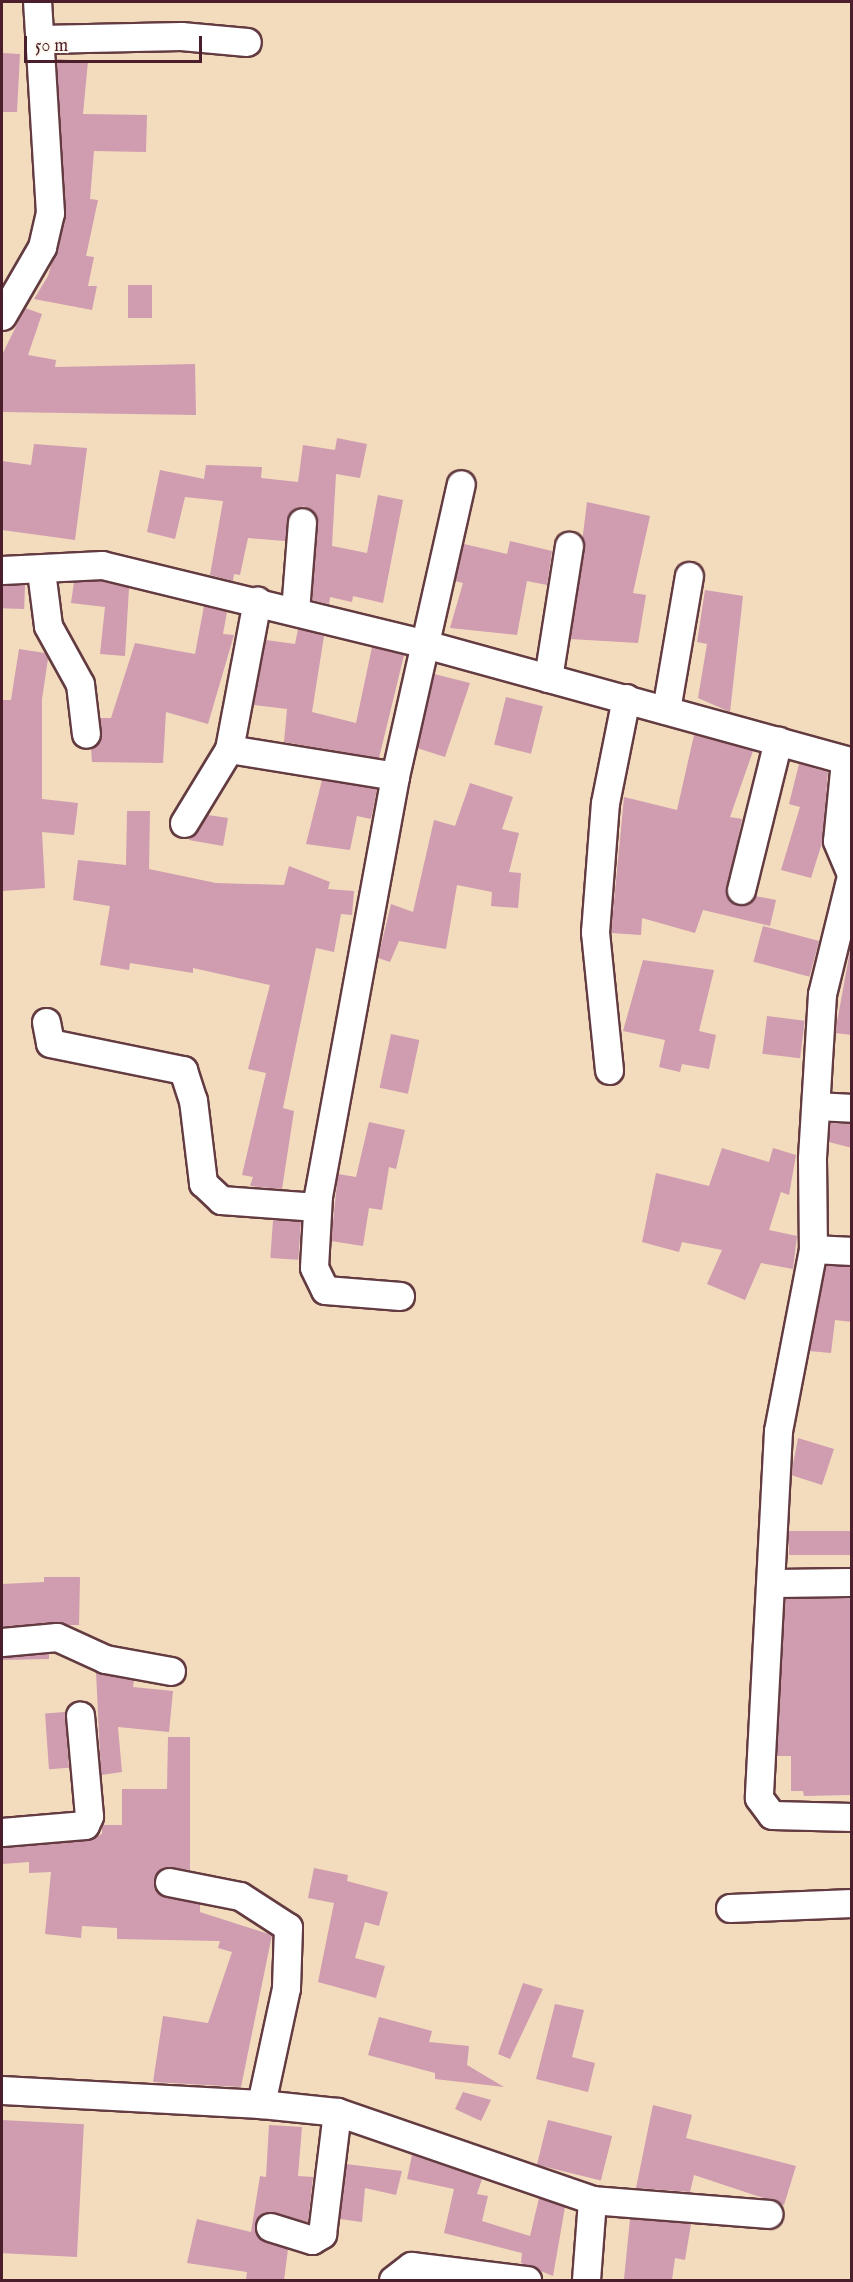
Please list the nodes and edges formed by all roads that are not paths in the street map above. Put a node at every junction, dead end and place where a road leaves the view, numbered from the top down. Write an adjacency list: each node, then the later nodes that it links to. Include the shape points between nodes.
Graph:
1 (37, 2): 2 (street)
2 (40, 39): 3 (street, via 181,36); 4 (street, via 50,213 42,247)
3 (247, 42)
4 (2, 316)
5 (461, 484): 13 (street)
6 (302, 522): 12 (street)
7 (569, 546): 14 (street)
8 (2, 570): 9 (street)
9 (41, 571): 11 (street, via 102,565); 17 (street, via 48,626 80,684)
10 (689, 576): 16 (street)
11 (257, 601): 12 (street); 19 (street)
12 (295, 611): 13 (street)
13 (425, 644): 14 (street); 21 (street)
14 (548, 678): 15 (street)
15 (626, 698): 16 (street); 26 (street, via 605,803 595,932)
16 (666, 710): 18 (street)
17 (86, 734)
18 (778, 741): 20 (street); 24 (street)
19 (229, 749): 21 (street); 22 (street)
20 (848, 762): 23 (street, via 837,841)
21 (395, 776): 29 (street)
22 (184, 823)
23 (851, 877): 27 (street, via 822,994)
24 (741, 890)
25 (46, 1022): 29 (street, via 50,1043 183,1070 193,1100 201,1175 215,1196)
26 (609, 1070)
27 (816, 1106): 28 (street); 30 (street)
28 (852, 1108)
29 (317, 1207): 32 (street, via 314,1267 325,1290)
30 (813, 1249): 31 (street); 34 (street, via 778,1431)
31 (852, 1251)
32 (400, 1296)
33 (852, 1582): 34 (street)
34 (772, 1583): 38 (street, via 759,1798 772,1815)
35 (2, 1642): 36 (street, via 57,1637 105,1659)
36 (171, 1671)
37 (80, 1715): 39 (street, via 89,1816 85,1825)
38 (852, 1817)
39 (2, 1832)
40 (169, 1882): 44 (street, via 240,1896 288,1927 286,1988)
41 (852, 1903): 42 (street)
42 (730, 1908)
43 (2, 2090): 44 (street)
44 (261, 2104): 45 (street)
45 (337, 2112): 46 (street); 48 (street, via 322,2235 312,2240)
46 (592, 2200): 47 (street); 51 (street)
47 (768, 2214)
48 (270, 2228)
49 (393, 2280): 50 (street, via 411,2266)
50 (527, 2280)
51 (586, 2280)

